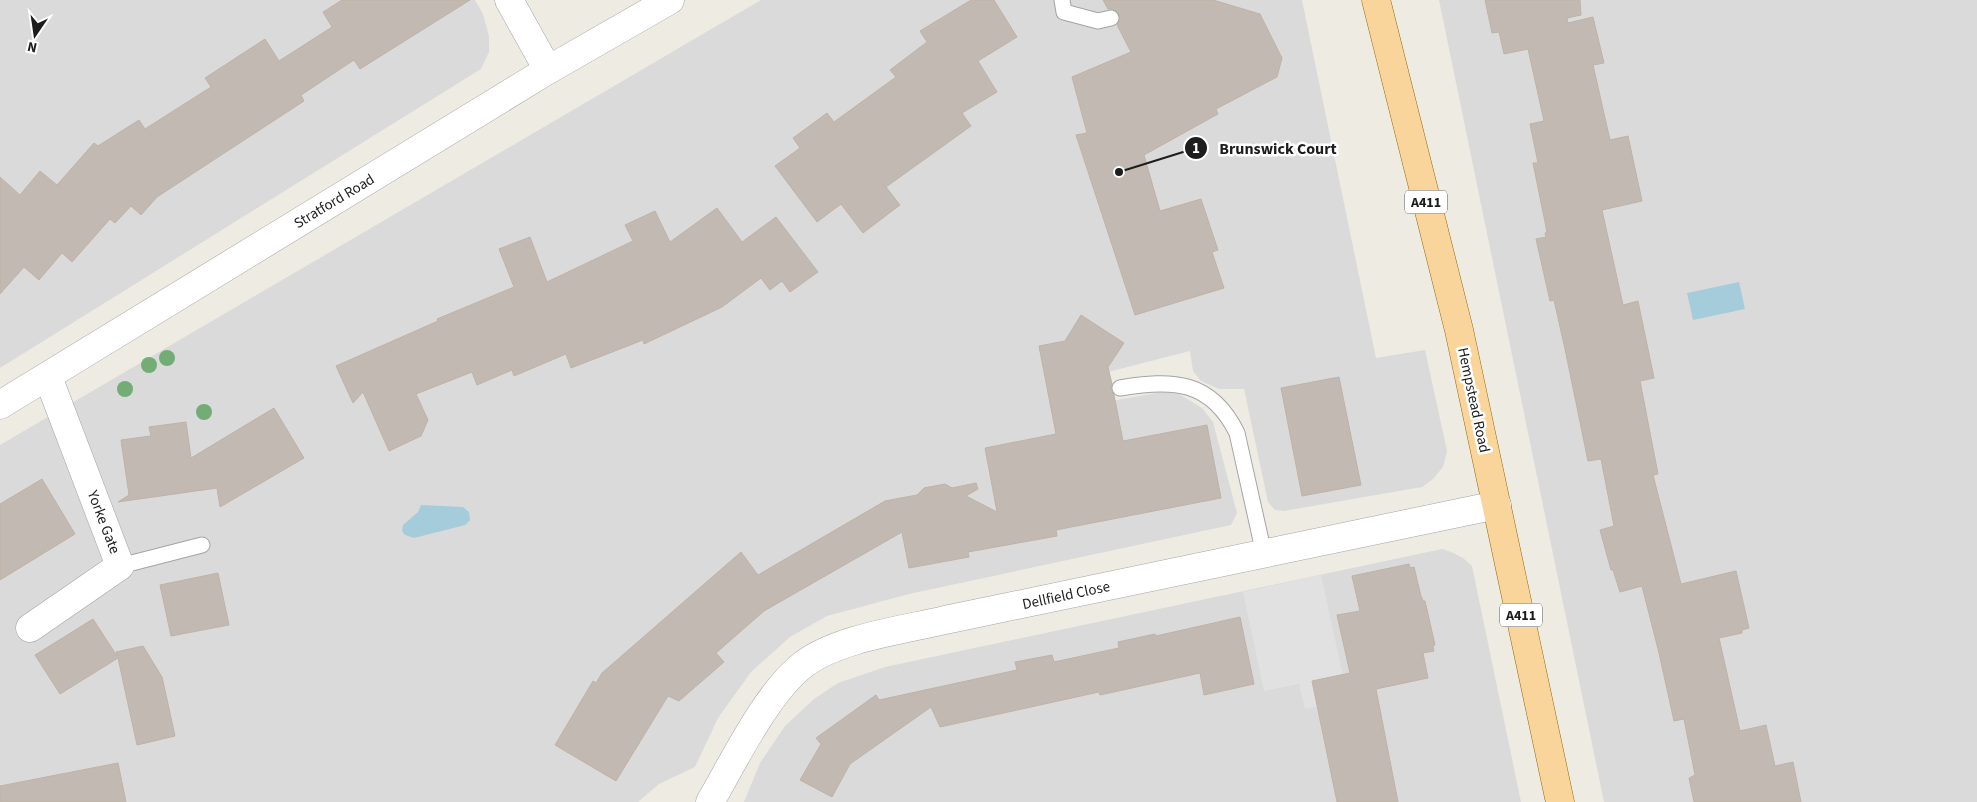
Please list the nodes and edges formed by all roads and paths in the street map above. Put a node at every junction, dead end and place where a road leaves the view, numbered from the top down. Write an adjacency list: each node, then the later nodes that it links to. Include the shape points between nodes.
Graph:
1 (508, 0): 6 (street)
2 (670, 0): 6 (street, Stratford Road)
3 (1062, 0): 5 (lane, via 1064,12 1098,21)
4 (1376, 0): 10 (main road, Hempstead Road / A411, via 1459,330)
5 (1111, 18)
6 (548, 70): 7 (street, Stratford Road)
7 (48, 377): 9 (street, Stratford Road); 13 (street, Yorke Gate)
8 (1120, 388): 12 (lane, via 1155,383 1180,384 1200,392 1229,417 1237,433)
9 (0, 405)
10 (1497, 506): 12 (street, Dellfield Close); 16 (main road, Hempstead Road / A411)
11 (202, 545): 13 (lane)
12 (1264, 554): 15 (street, Dellfield Close, via 945,620 862,639 826,651 804,664 782,685)
13 (120, 566): 14 (street, Yorke Gate)
14 (30, 628)
15 (710, 802)
16 (1560, 802)

